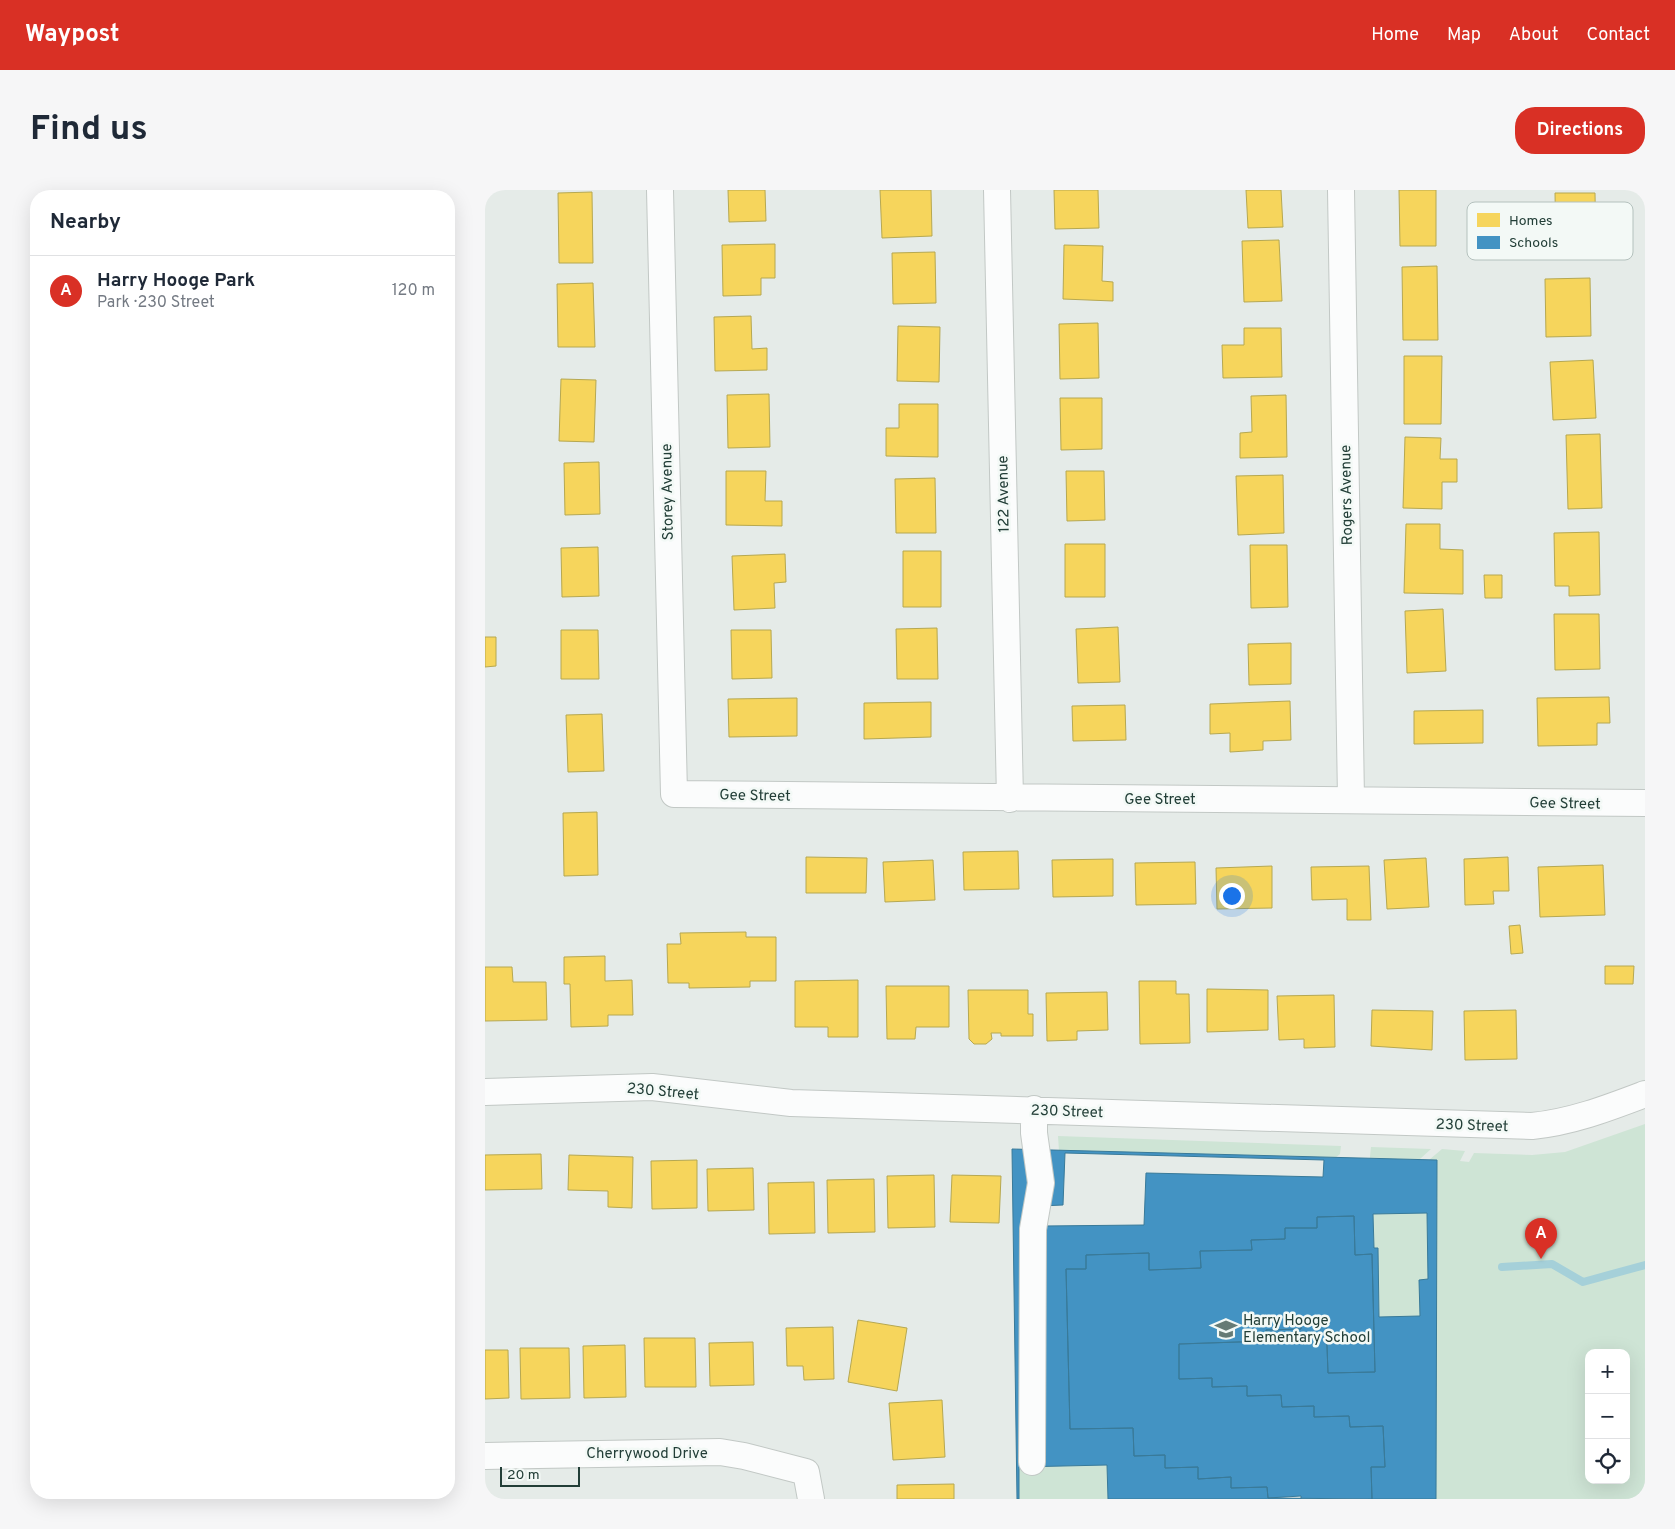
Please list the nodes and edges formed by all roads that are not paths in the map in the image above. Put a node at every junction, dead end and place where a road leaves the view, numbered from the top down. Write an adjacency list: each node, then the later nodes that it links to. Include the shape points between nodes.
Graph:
1 (660, 190): 4 (street, Storey Avenue)
2 (997, 190): 5 (street, 122 Avenue)
3 (1341, 190): 6 (street, Rogers Avenue)
4 (675, 794): 5 (street, Gee Street)
5 (1010, 798): 6 (street, Gee Street)
6 (1351, 799): 7 (street, Gee Street)
7 (1645, 803)
8 (485, 1092): 10 (street, 230 Street, via 652,1087 791,1103)
9 (1645, 1094): 10 (street, 230 Street, via 1587,1115 1555,1124 1532,1126)
10 (1034, 1109): 12 (street, via 1041,1183 1033,1229)
11 (485, 1456): 13 (street, Cherrywood Drive, via 720,1452 806,1472)
12 (1032, 1462)
13 (811, 1499)

